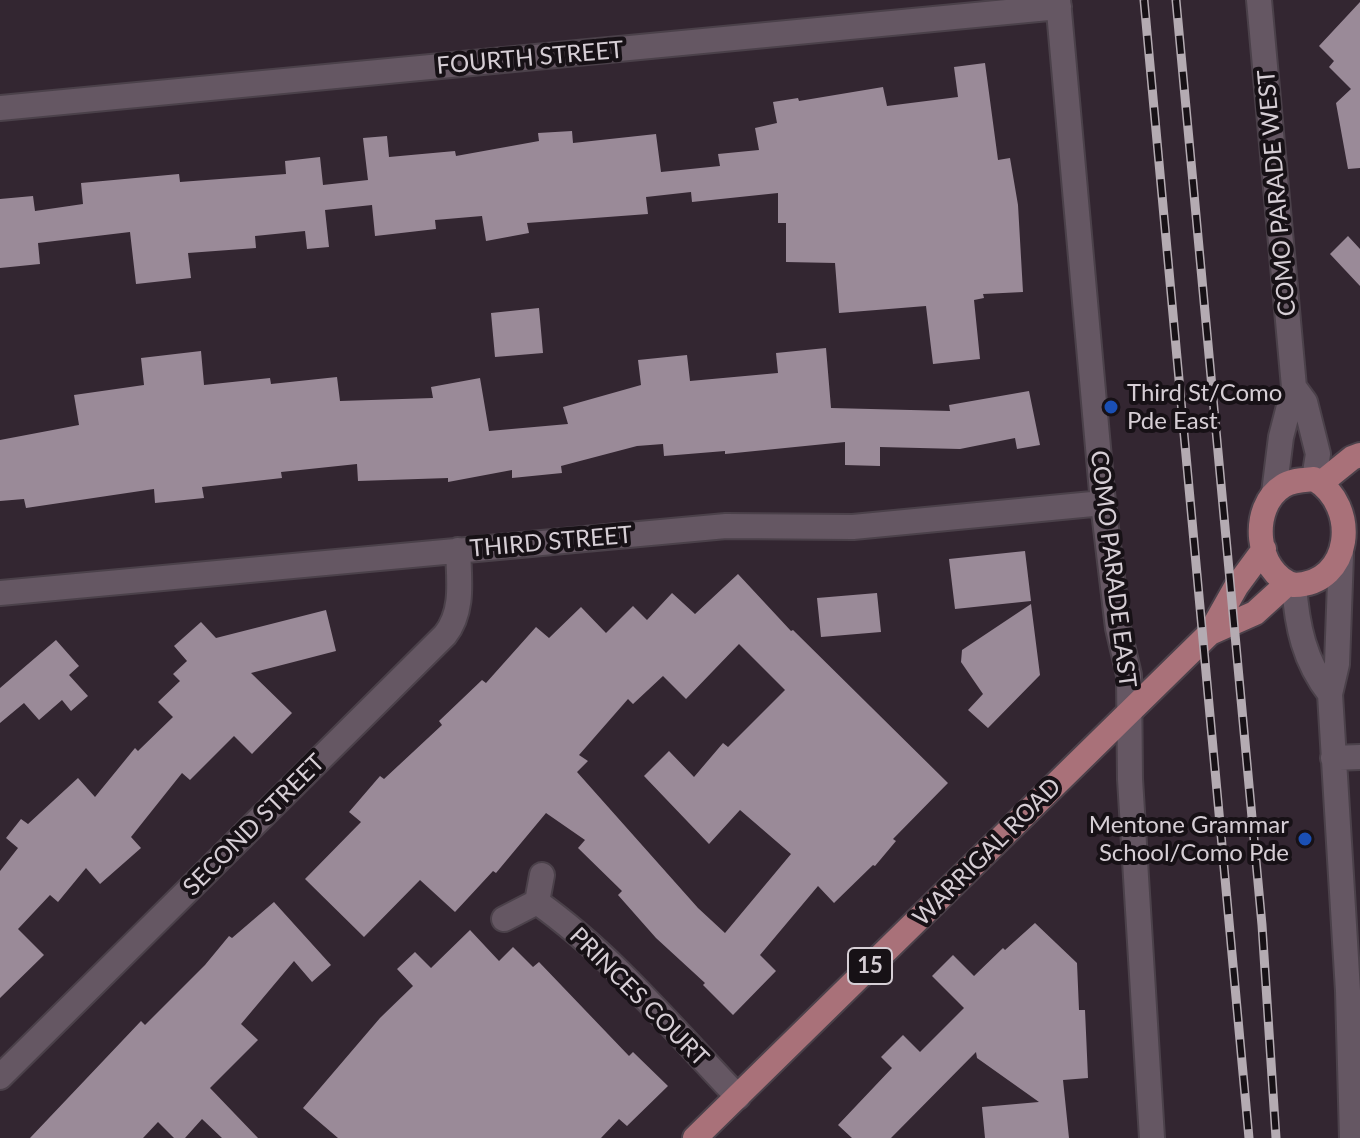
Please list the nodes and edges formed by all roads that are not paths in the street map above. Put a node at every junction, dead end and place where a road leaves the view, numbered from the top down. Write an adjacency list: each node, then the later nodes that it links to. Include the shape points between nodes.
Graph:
1 (1259, 0): 4 (street, COMO PARADE WEST)
2 (1059, 4): 3 (street, FOURTH STREET); 8 (street, COMO PARADE EAST)
3 (0, 108)
4 (1294, 387): 6 (street, COMO PARADE WEST, via 1305,402 1318,454); 7 (street, COMO PARADE WEST)
5 (1360, 455): 6 (main road)
6 (1318, 481): 7 (main road, via 1290,482); 9 (main road)
7 (1274, 493): 10 (main road, via 1261,530)
8 (1103, 503): 11 (street, THIRD STREET, via 853,527 726,526); 17 (street, COMO PARADE EAST, via 1129,675)
9 (1354, 517): 12 (main road)
10 (1264, 549): 13 (main road, via 1278,575); 15 (main road, WARRIGAL ROAD / 15)
11 (458, 550): 14 (street, THIRD STREET); 23 (street, SECOND STREET, via 458,608 454,623 438,642)
12 (1341, 555): 13 (main road, 15, via 1319,578); 16 (street, via 1337,664)
13 (1291, 584): 15 (main road, WARRIGAL ROAD / 15, via 1255,613); 16 (street, via 1297,624 1317,678)
14 (0, 593)
15 (1210, 633): 17 (main road, WARRIGAL ROAD / 15)
16 (1330, 694): 19 (street)
17 (1128, 713): 24 (main road, WARRIGAL ROAD / 15); 26 (street, COMO PARADE EAST)
18 (1360, 757): 19 (street)
19 (1333, 758): 27 (street)
20 (542, 875): 21 (street)
21 (537, 902): 22 (street); 24 (street, PRINCES COURT, via 612,963)
22 (504, 919)
23 (0, 1077)
24 (738, 1097): 25 (main road, WARRIGAL ROAD / 15)
25 (695, 1138)
26 (1152, 1138)
27 (1352, 1138)

